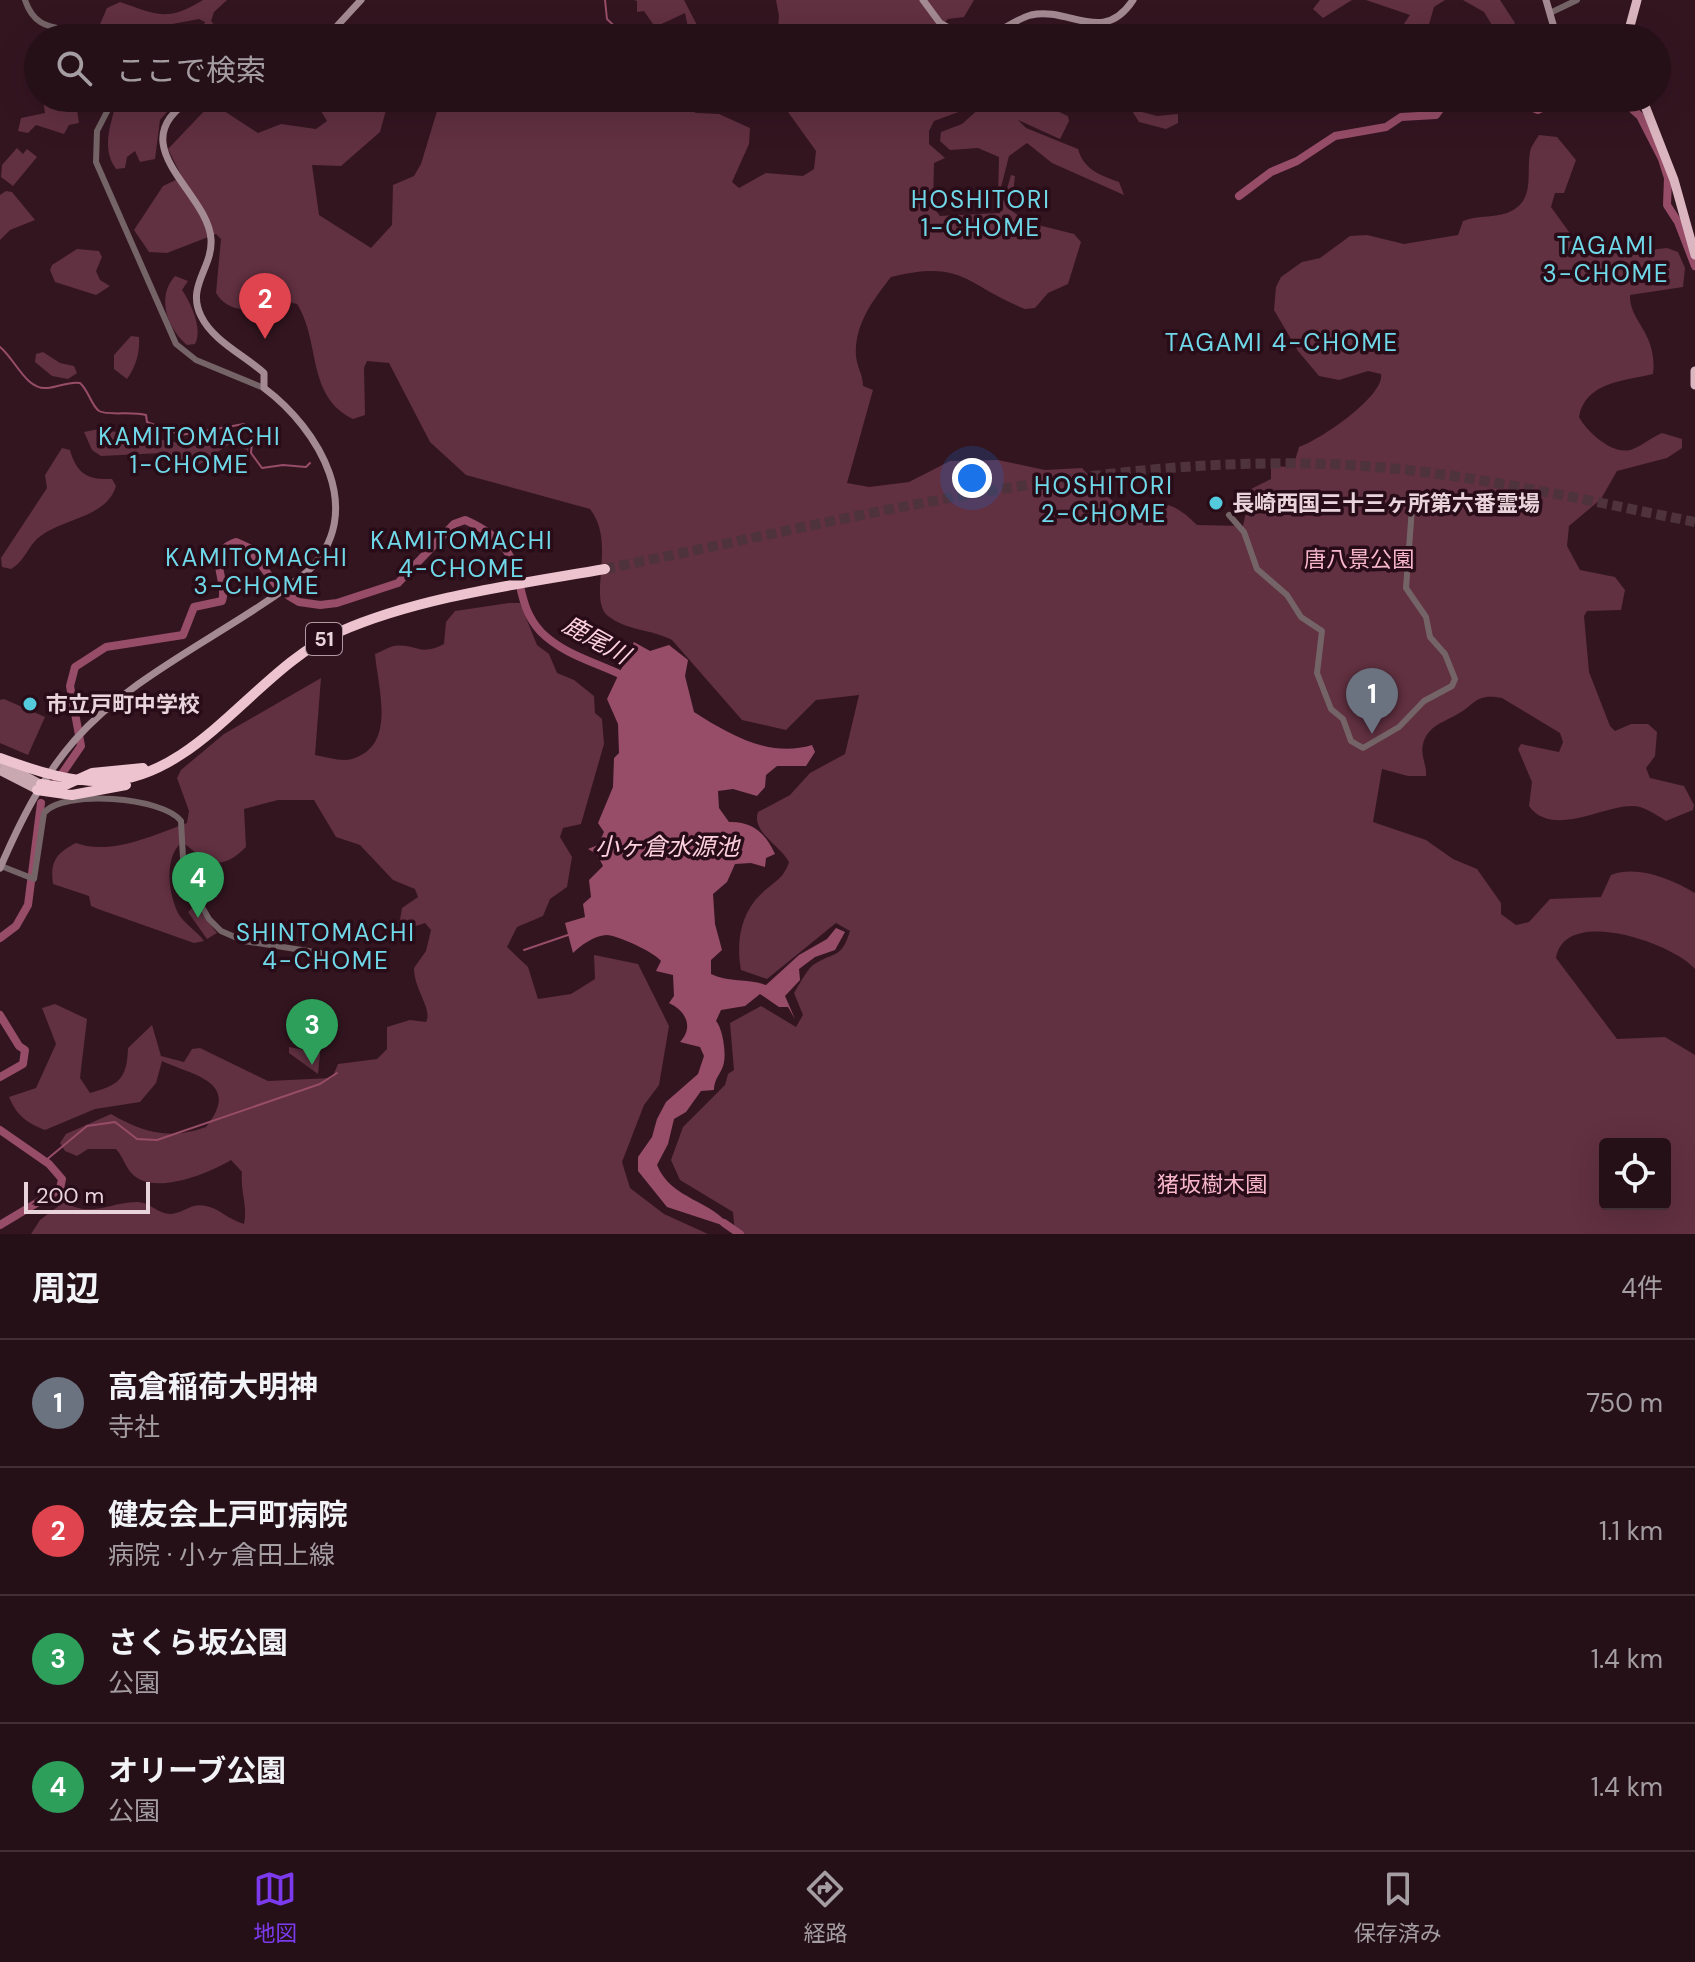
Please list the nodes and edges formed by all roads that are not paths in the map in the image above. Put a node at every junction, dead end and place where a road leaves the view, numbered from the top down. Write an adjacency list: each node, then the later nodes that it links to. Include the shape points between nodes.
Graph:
1 (25, 0): 9 (street)
2 (361, 0): 10 (main road)
3 (923, 0): 11 (main road)
4 (1133, 0): 12 (main road, via 1120,15 1093,23 1051,14 1028,16)
5 (1546, 0): 8 (main road)
6 (1577, 0): 8 (street)
7 (1637, 0): 14 (highway)
8 (1552, 12): 13 (main road)
9 (41, 24)
10 (339, 24)
11 (941, 24)
12 (1014, 24)
13 (1554, 24)
14 (1631, 24)
15 (107, 112): 21 (street, via 97,131 96,162 170,336 196,360)
16 (176, 112): 21 (main road, via 164,141 169,166 203,215 211,238 196,289 200,314 213,332 264,373)
17 (1647, 112): 18 (highway)
18 (1695, 255)
19 (1695, 371): 20 (highway)
20 (1695, 385)
21 (264, 388): 29 (main road, via 301,423 327,464 336,488 334,523 326,545 292,584 128,693 75,739)
22 (1412, 508): 23 (street, via 1406,588 1455,679 1399,727 1363,748 1351,741 1343,719 1331,709 1317,673 1322,631 1301,617 1287,595 1257,569 1244,532)
23 (1229, 515)
24 (600, 570): 25 (highway, 51, via 372,619 322,640)
25 (238, 706): 26 (highway, 51); 29 (highway, 51, via 154,764 92,773 61,787)
26 (217, 725): 27 (highway, 51, via 151,771 117,780 89,781); 29 (highway, 51, via 172,765 142,780 72,795)
27 (0, 760): 29 (main road, 51)
28 (0, 771): 29 (main road, 51)
29 (39, 787): 30 (main road)
30 (0, 867): 31 (street, via 34,879 43,818 50,806 102,798 167,809 181,821 184,876 221,931 244,941)
31 (334, 955)

